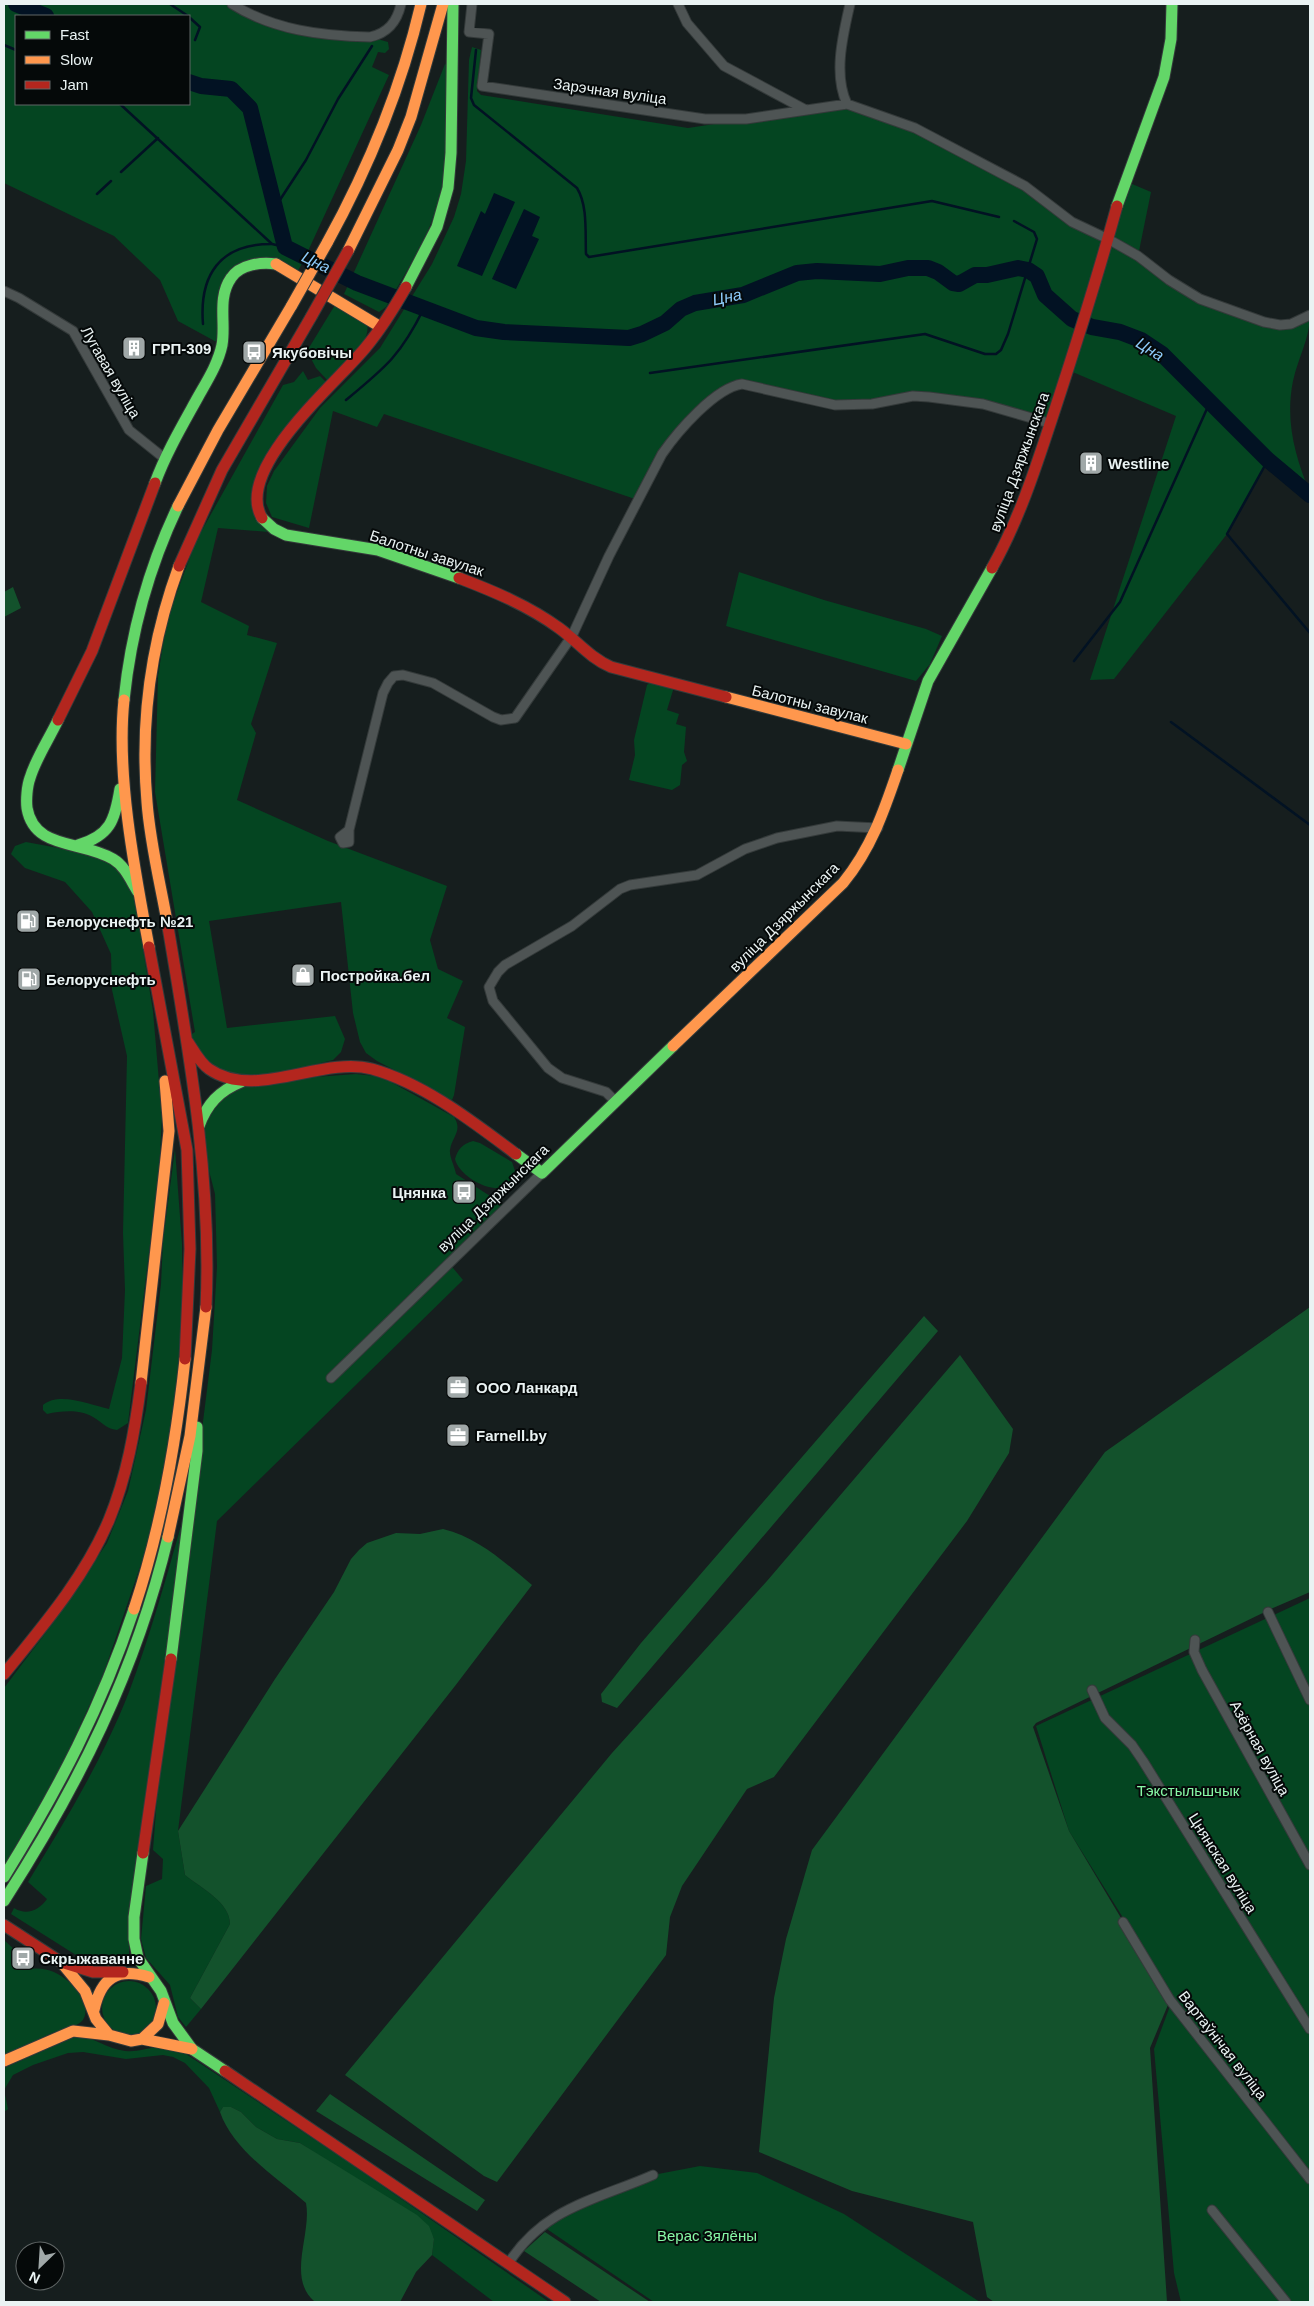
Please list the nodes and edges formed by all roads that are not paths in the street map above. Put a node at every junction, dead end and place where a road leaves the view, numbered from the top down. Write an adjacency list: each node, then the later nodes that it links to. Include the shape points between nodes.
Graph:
1 (232, 4): 2 (street, via 266,22 350,37 382,34 399,14)
2 (401, 4)
3 (421, 4): 20 (main road, bridge, via 393,99 366,165 327,243 185,491 148,580 124,695)
4 (442, 4): 26 (main road, bridge, via 401,142 348,251 201,508 180,558 157,636 149,684 144,750 147,804)
5 (453, 4): 15 (main road, Балотны завулак, via 448,188 436,227 408,283)
6 (472, 4): 11 (street, Зарэчная вуліца, via 469,32 489,34 482,86 705,120 746,119)
7 (678, 4): 11 (street, via 687,23 724,66)
8 (850, 4): 10 (street, via 840,66 840,90)
9 (1172, 4): 12 (main road, вуліца Дзяржынскага, via 1171,39 1164,77 1125,181)
10 (847, 104): 11 (street, Зарэчная вуліца); 12 (street, via 915,128 1025,186 1072,222)
11 (807, 110)
12 (1108, 238): 14 (street, via 1169,280 1216,306 1280,324 1291,324); 16 (main road, вуліца Дзяржынскага)
13 (4, 291): 17 (street, Лугавая вуліца, via 73,331 128,430)
14 (1310, 315)
15 (380, 326): 17 (main road, via 277,264 261,262 244,268 231,277 223,298 222,345 213,370); 18 (main road, Балотны завулак, via 359,356 284,439 264,468 256,490 258,511 263,520 281,533 382,551 479,585 520,604)
16 (1049, 423): 18 (street, via 983,404 913,396 872,404 835,405 742,384 732,386 721,392 673,438 662,454); 19 (main road, вуліца Дзяржынскага, via 1012,530 928,681)
17 (164, 458): 23 (main road, via 92,651 28,779 25,811 36,833)
18 (572, 636): 19 (main road, Балотны завулак, via 593,659 611,667); 22 (street, via 515,718 501,720 433,683 404,675 394,676 383,693)
19 (906, 744): 21 (main road, вуліца Дзяржынскага)
20 (124, 769): 23 (main road, via 110,828 92,842); 24 (main road)
21 (878, 828): 28 (main road, вуліца Дзяржынскага, via 857,866 843,883); 28 (street, via 837,826 802,832 755,844 697,875 630,885 610,895 572,926 498,972 489,987 493,1001 548,1068 562,1078 606,1092)
22 (349, 830)
23 (78, 845): 24 (main road, via 113,859)
24 (138, 892): 25 (main road)
25 (152, 967): 35 (main road, via 169,1131 140,1391 127,1464 118,1497 96,1546 62,1598); 39 (main road, via 186,1150 190,1276 181,1405 161,1515 131,1624 99,1705 62,1782)
26 (186, 1038): 27 (main road, via 210,1070); 29 (main road)
27 (242, 1082): 29 (main road, via 227,1087 210,1100); 30 (main road, via 332,1068 358,1066 373,1069 436,1100)
28 (616, 1102): 30 (main road, вуліца Дзяржынскага)
29 (198, 1128): 32 (main road, via 207,1267)
30 (542, 1173): 31 (street, вуліца Дзяржынскага)
31 (331, 1378)
32 (197, 1395): 40 (main road, via 175,1518 144,1629 107,1722 73,1791); 45 (main road, via 197,1451 134,1917 138,1958)
33 (1268, 1612): 37 (street)
34 (1195, 1640): 38 (street, Азёрная вуліца, via 1194,1652 1202,1670)
35 (4, 1674)
36 (1092, 1690): 48 (street, Цнянская вуліца, via 1105,1718 1143,1761)
37 (1310, 1700)
38 (1310, 1866)
39 (6, 1873)
40 (4, 1901)
41 (1124, 1922): 54 (street, Вартаўнічая вуліца, via 1170,2000)
42 (4, 1925): 43 (main road)
43 (61, 1962): 44 (main road, via 93,1972); 47 (main road, via 85,1991)
44 (124, 1972): 45 (main road); 47 (main road, via 102,1986)
45 (149, 1976): 46 (main road, via 161,1992)
46 (164, 2003): 50 (main road, via 163,2018); 51 (main road, via 173,2023)
47 (94, 2010): 49 (main road)
48 (1310, 2029)
49 (109, 2035): 50 (main road, via 131,2041); 52 (main road, via 74,2031)
50 (142, 2039): 51 (main road)
51 (192, 2049): 56 (main road)
52 (4, 2061)
53 (653, 2175): 56 (street, via 584,2202 541,2225 520,2245)
54 (1310, 2179)
55 (1212, 2210): 58 (street)
56 (508, 2264): 57 (main road)
57 (565, 2302)
58 (1286, 2302)

